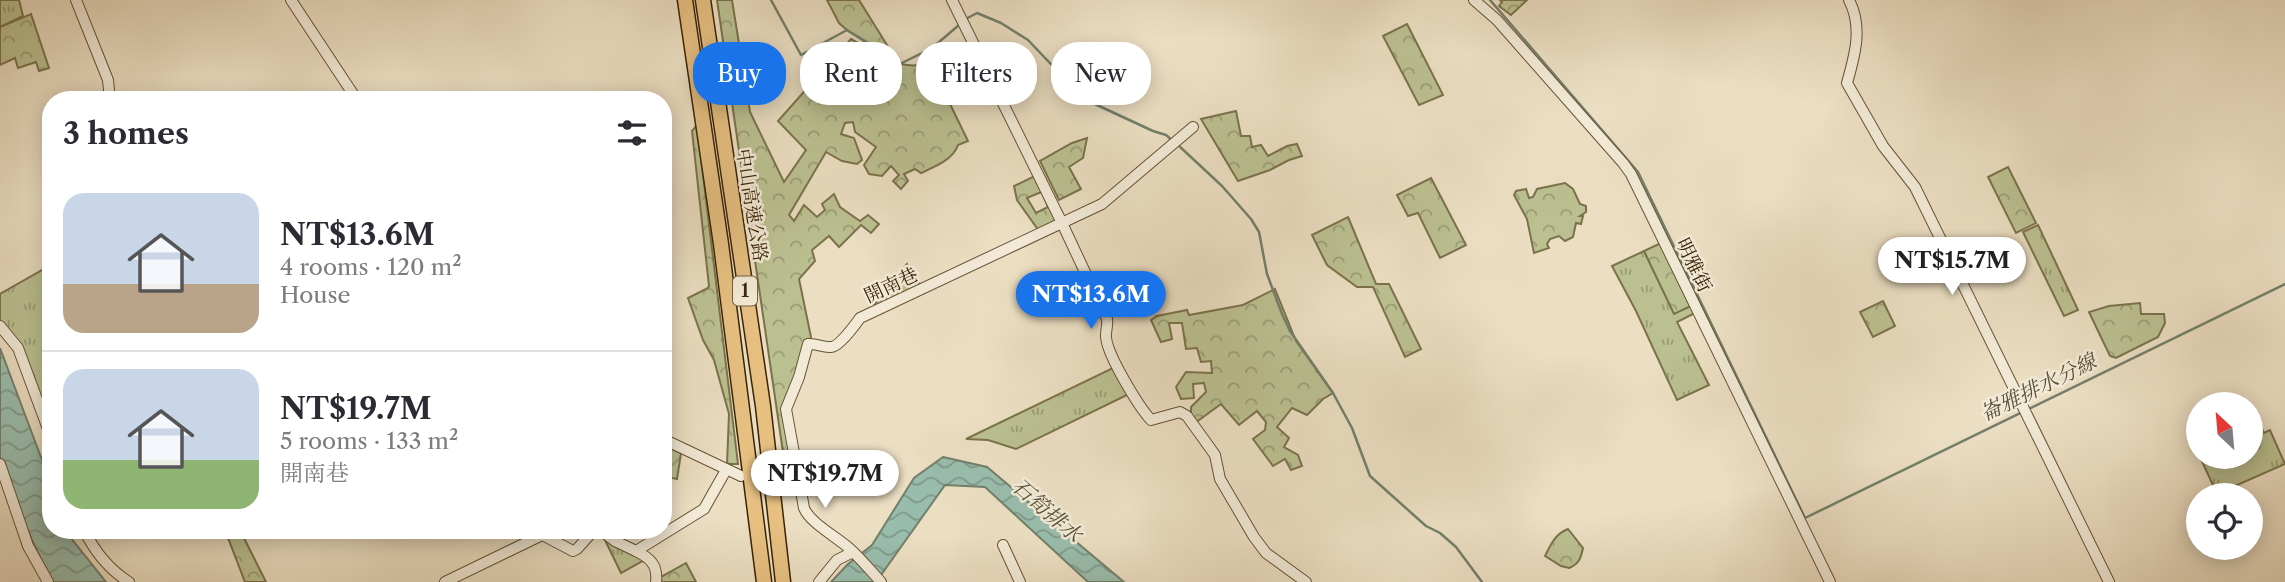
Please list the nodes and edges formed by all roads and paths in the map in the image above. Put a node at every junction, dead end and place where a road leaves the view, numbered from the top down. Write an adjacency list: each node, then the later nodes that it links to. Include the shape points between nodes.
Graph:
1 (76, 0): 8 (street)
2 (291, 0): 9 (street)
3 (685, 0): 35 (highway, 中山高速公路 / 1, via 722,244)
4 (703, 0): 36 (highway, 中山高速公路 / 1, via 763,406)
5 (952, 0): 11 (street)
6 (1474, 0): 41 (street, 明雅街, via 1497,20 1631,174)
7 (1849, 0): 42 (street, via 1858,32 1847,83 1883,146 1915,187)
8 (109, 91)
9 (350, 91)
10 (1193, 127): 11 (street, 開南巷, via 1110,198)
11 (1062, 223): 16 (street, 開南巷, via 860,318 836,346 808,344 786,409); 40 (street, via 1107,319 1105,337 1141,409 1150,420 1180,412 1187,416 1214,455 1220,479 1254,537 1266,553)
12 (0, 326): 13 (street, via 18,348)
13 (42, 413)
14 (672, 443): 17 (street)
15 (0, 464): 31 (street, via 28,546)
16 (797, 467): 18 (street); 30 (street, 開南巷, via 807,515)
17 (726, 470): 19 (street); 20 (street, via 704,509)
18 (785, 471)
19 (741, 476)
20 (672, 529)
21 (90, 539): 32 (street, via 102,559)
22 (527, 539): 33 (street)
23 (550, 539): 24 (street, via 573,551)
24 (586, 539)
25 (612, 539): 27 (street)
26 (655, 539): 29 (street)
27 (615, 541): 29 (street)
28 (1003, 545): 39 (street)
29 (636, 551): 34 (street, via 652,561)
30 (853, 552): 37 (street, via 837,560); 38 (street, 開南巷)
31 (48, 582)
32 (129, 582)
33 (445, 582)
34 (656, 582)
35 (764, 582)
36 (783, 582)
37 (819, 582)
38 (881, 582)
39 (1020, 582)
40 (1306, 582)
41 (1830, 582)
42 (2109, 582)

